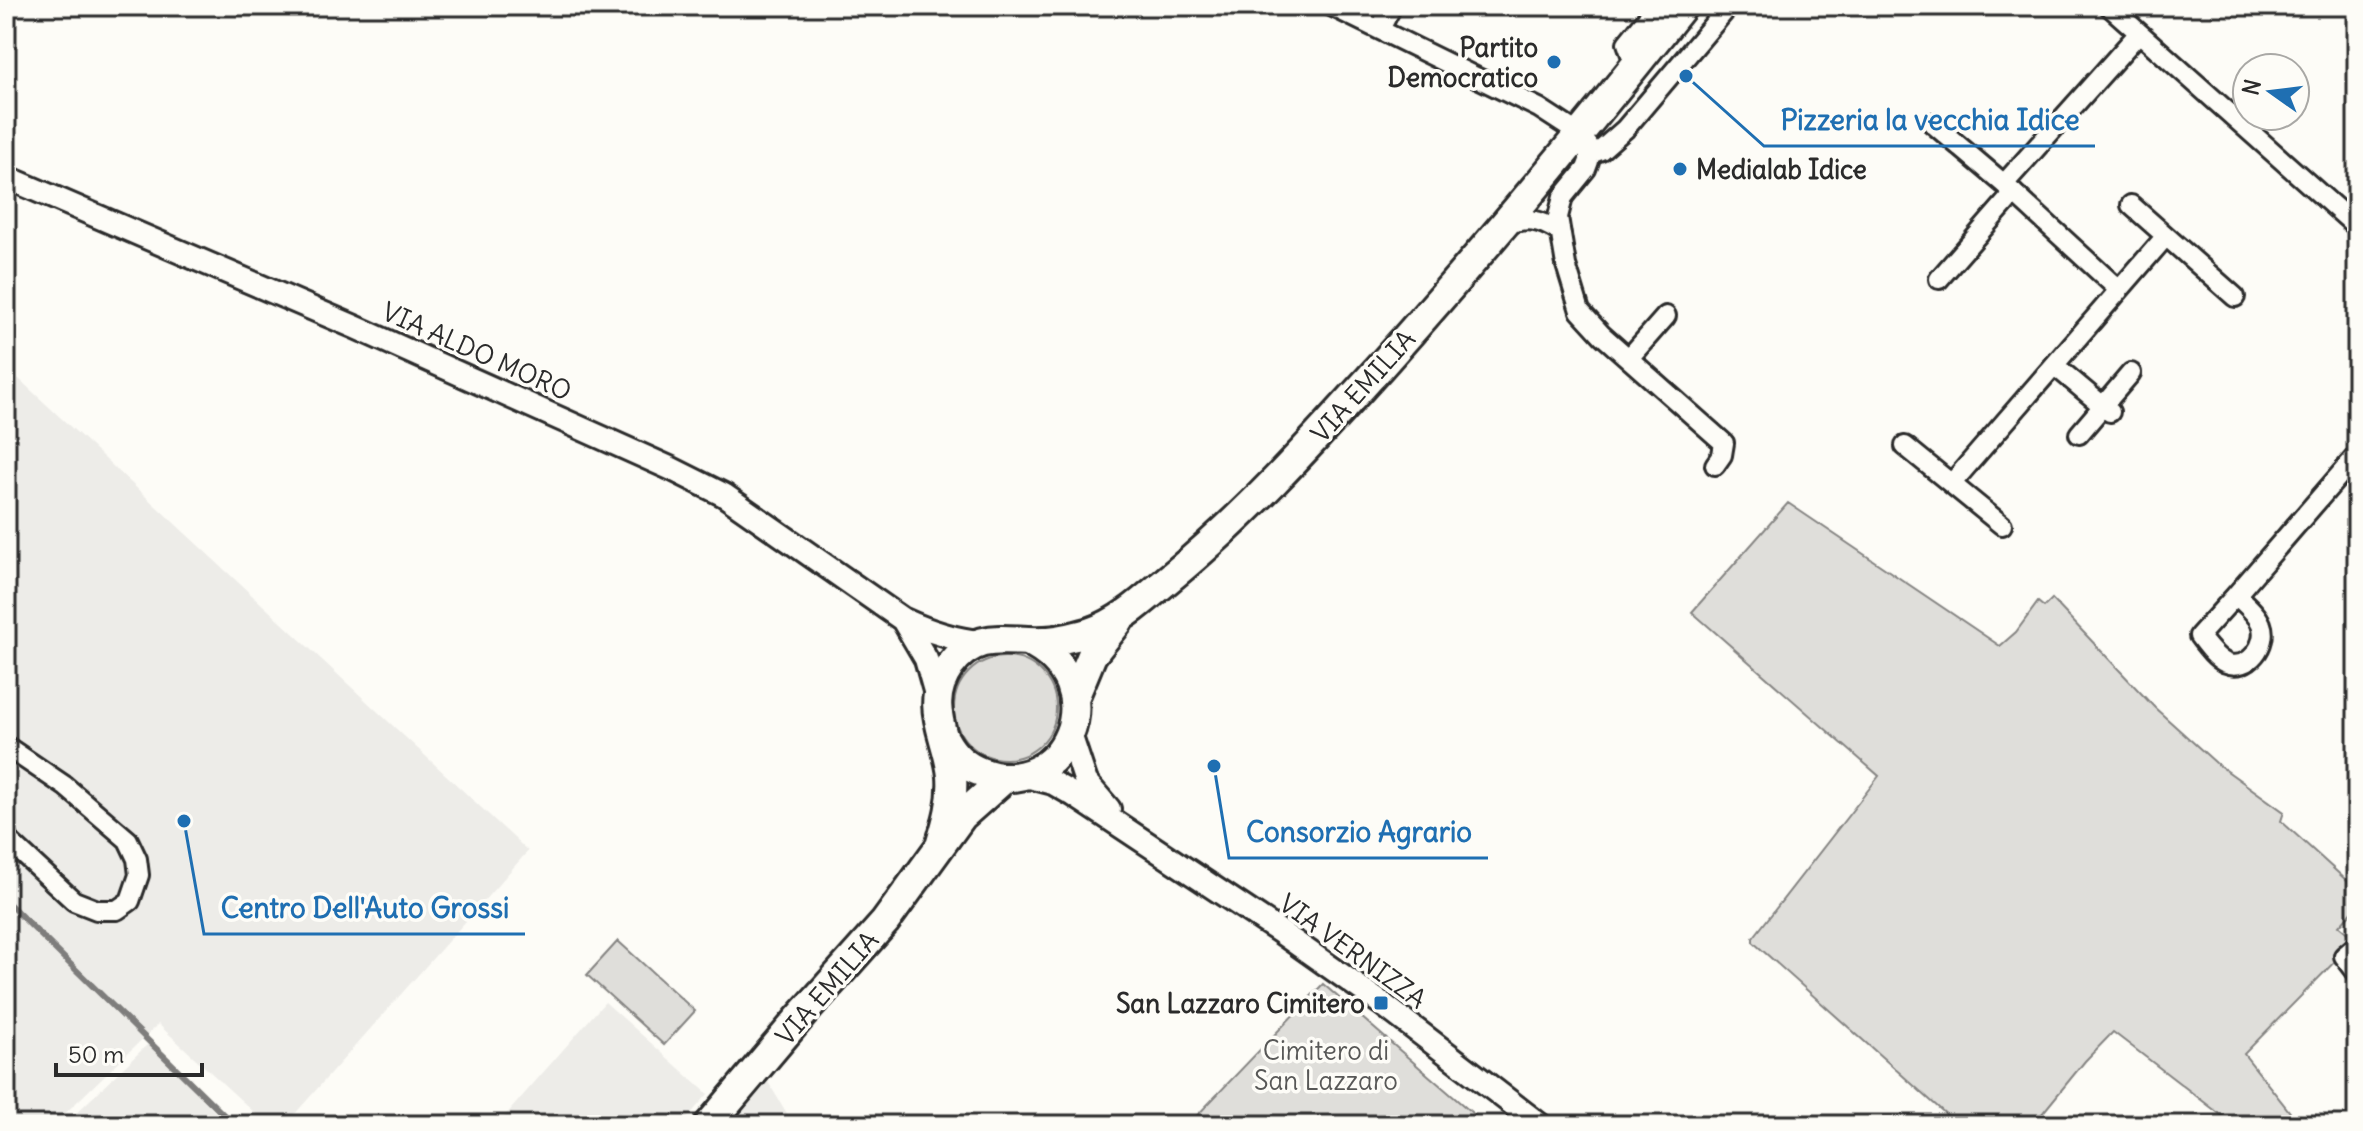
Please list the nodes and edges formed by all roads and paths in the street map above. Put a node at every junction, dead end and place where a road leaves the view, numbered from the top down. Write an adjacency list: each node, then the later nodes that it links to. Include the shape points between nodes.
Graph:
1 (1331, 6): 7 (street)
2 (1392, 6): 7 (street)
3 (1657, 6): 9 (street, via 1627,43)
4 (1683, 6): 9 (main road, VIA EMILIA)
5 (1729, 6): 11 (street, VIA EMILIA, via 1625,129 1601,150)
6 (2109, 6): 8 (street)
7 (1380, 29): 11 (street, via 1547,112)
8 (2139, 33): 13 (street); 16 (street)
9 (1635, 66): 11 (main road, VIA EMILIA)
10 (1932, 123): 13 (street)
11 (1585, 144): 15 (main road, VIA EMILIA); 17 (street, VIA EMILIA, via 1586,169 1559,206)
12 (6, 177): 35 (street, VIA ALDO MORO, via 685,475 737,503)
13 (2009, 188): 19 (street); 20 (street)
14 (2131, 205): 18 (street)
15 (1505, 225): 17 (street, via 1529,219); 34 (main road, VIA EMILIA, via 1263,494)
16 (2357, 227)
17 (1558, 231): 23 (street, VIA EMILIA, via 1580,311)
18 (2166, 236): 20 (street); 21 (street)
19 (1939, 279)
20 (2118, 289): 24 (street)
21 (2235, 297)
22 (1666, 316): 23 (street)
23 (1629, 358): 30 (street, VIA EMILIA, via 1724,443)
24 (2054, 365): 26 (street); 31 (street)
25 (2131, 373): 26 (street)
26 (2106, 409): 27 (street)
27 (2079, 434)
28 (1905, 446): 31 (street)
29 (2357, 455): 33 (street)
30 (1715, 465)
31 (1952, 483): 32 (street)
32 (2002, 525)
33 (2236, 595)
34 (1123, 615): 36 (main road, VIA EMILIA, via 1074,636); 38 (main road, VIA EMILIA, via 1092,655)
35 (902, 619): 37 (street, VIA ALDO MORO, via 932,632); 39 (street, VIA ALDO MORO, via 926,659)
36 (1027, 641): 37 (main road, VIA EMILIA); 38 (main road, via 1059,662)
37 (981, 642): 39 (main road, via 951,664)
38 (1075, 696): 41 (main road, VIA EMILIA)
39 (937, 698): 40 (main road, VIA EMILIA)
40 (941, 733): 43 (main road, via 967,765 990,775); 46 (main road, VIA EMILIA, via 950,760 952,798)
41 (1070, 734): 43 (main road, VIA EMILIA, via 1042,767); 44 (street, VIA VERNIZZA, via 1086,782)
42 (6, 746): 45 (street, via 65,786 128,840 140,866 138,883 125,907 85,907)
43 (1014, 776): 44 (street, VIA VERNIZZA, via 1053,783); 46 (main road, VIA EMILIA, via 976,801)
44 (1128, 831): 50 (street, VIA VERNIZZA, via 1381,1003)
45 (6, 838)
46 (940, 846): 49 (main road, VIA EMILIA, via 885,922)
47 (2350, 950): 48 (street)
48 (2357, 973)
49 (709, 1125)
50 (1540, 1125)

